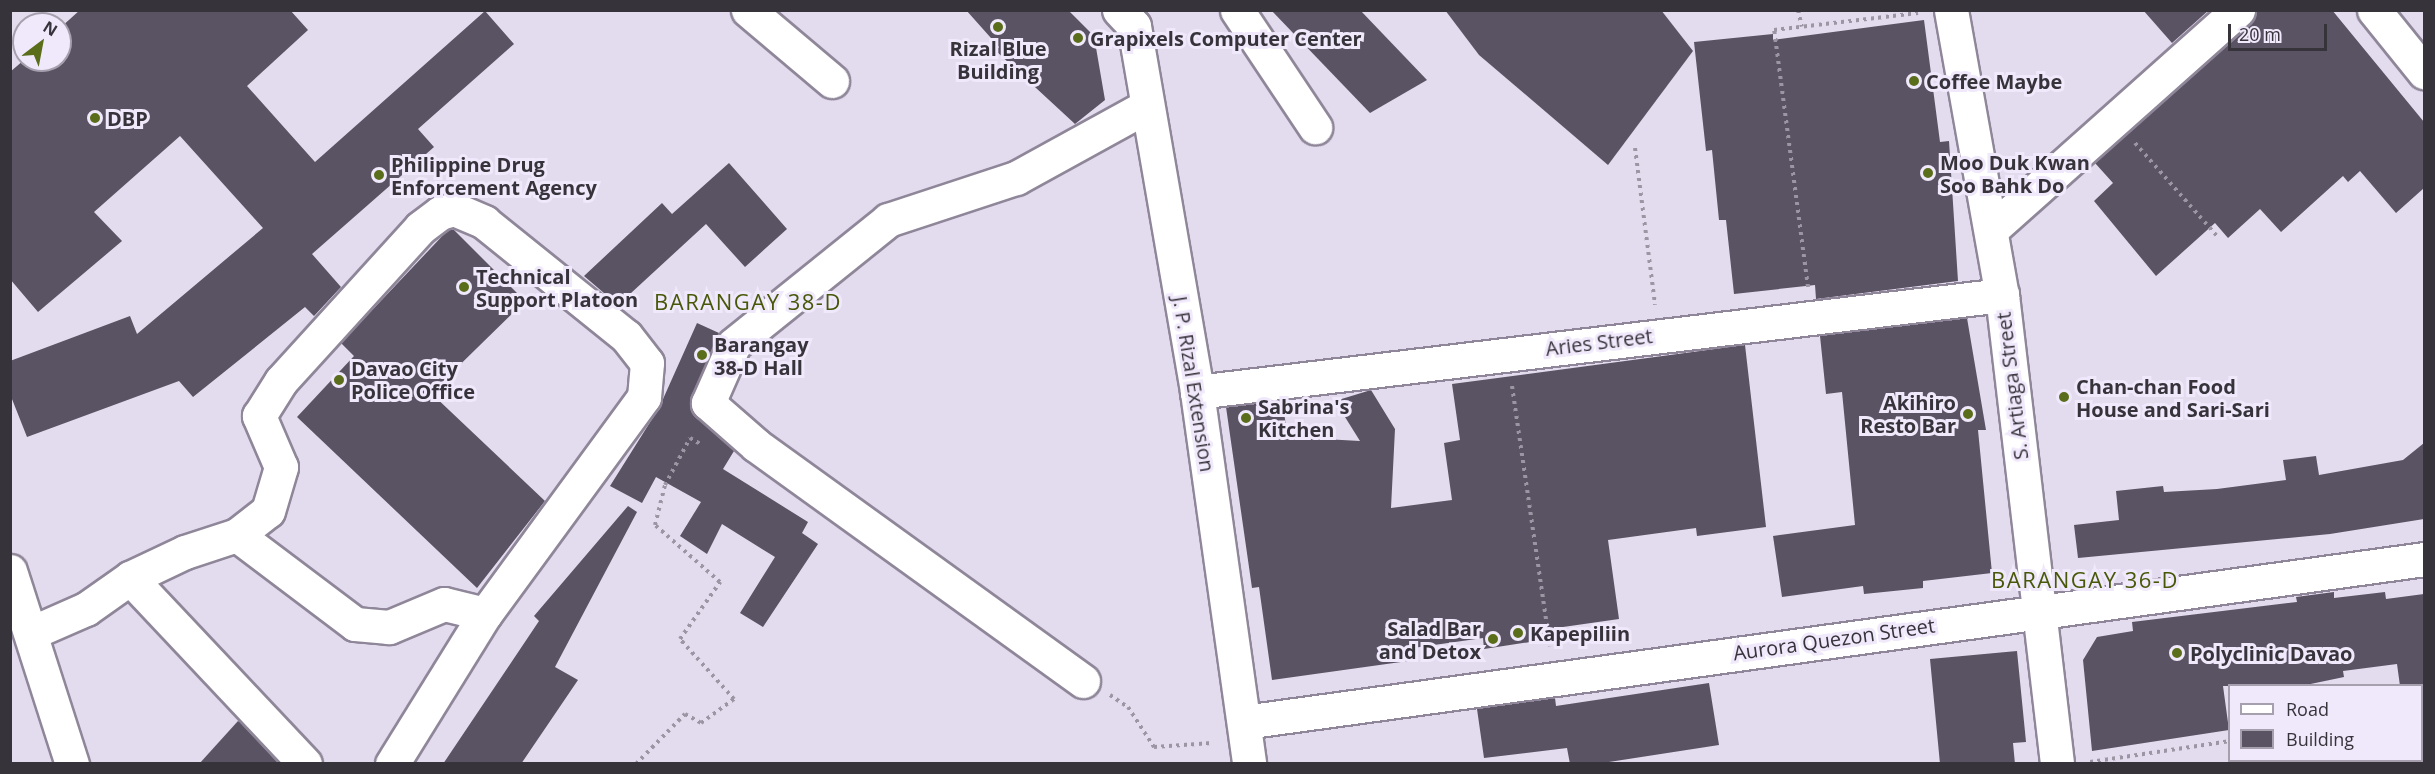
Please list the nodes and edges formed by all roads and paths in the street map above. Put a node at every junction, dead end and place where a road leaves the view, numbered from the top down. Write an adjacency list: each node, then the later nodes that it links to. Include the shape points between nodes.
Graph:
1 (748, 10): 10 (street)
2 (1237, 10): 13 (street)
3 (1798, 10): 8 (path)
4 (2238, 10): 12 (street)
5 (2374, 10): 9 (street)
6 (1938, 11): 8 (path); 15 (street, S. Artiaga Street)
7 (1135, 16): 11 (street, J. P. Rizal Extension)
8 (1802, 27): 18 (path, via 1774,30)
9 (2424, 72)
10 (832, 81)
11 (1145, 107): 21 (street, J. P. Rizal Extension); 31 (street, via 1016,178 888,220 734,344 708,403 756,445)
12 (2115, 120): 15 (street); 16 (path)
13 (1316, 127)
14 (1635, 148): 19 (path)
15 (1991, 230): 17 (street, S. Artiaga Street)
16 (2218, 237)
17 (2002, 295): 18 (street, Aries Street); 27 (street, S. Artiaga Street)
18 (1812, 317): 19 (street, Aries Street)
19 (1659, 335): 20 (street, Aries Street)
20 (1507, 352): 21 (street, Aries Street); 30 (path)
21 (1197, 392): 33 (street, J. P. Rizal Extension)
22 (711, 450): 37 (path, via 690,438 666,485 655,525 720,582 680,639 734,699 701,723 686,714)
23 (237, 535): 26 (street); 28 (street, via 355,624 389,627 444,604); 28 (street, via 268,511 279,484 281,467 259,416 281,381 420,228 440,213 470,213 626,336 646,363 645,397)
24 (2424, 559): 27 (street, Aurora Quezon Street)
25 (10, 571): 29 (street)
26 (130, 578): 29 (street, via 86,609); 35 (street)
27 (2039, 612): 30 (street, Aurora Quezon Street); 38 (street, S. Artiaga Street)
28 (485, 614): 36 (street)
29 (31, 633): 34 (street)
30 (1555, 677): 33 (street, Aurora Quezon Street)
31 (1083, 681): 33 (path, via 1128,707 1154,747)
32 (2228, 741): 39 (path)
33 (1247, 742)
34 (72, 764)
35 (305, 764)
36 (392, 764)
37 (636, 764)
38 (2057, 764)
39 (2081, 764)

